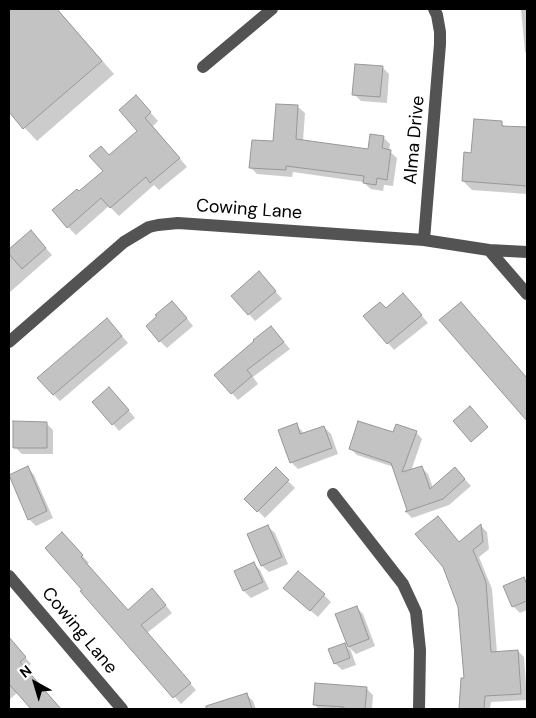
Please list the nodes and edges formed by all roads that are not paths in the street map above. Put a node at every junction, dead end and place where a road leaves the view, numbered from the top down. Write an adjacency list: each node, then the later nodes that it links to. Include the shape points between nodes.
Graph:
1 (272, 9): 3 (street)
2 (434, 9): 4 (street, Alma Drive, via 440,44)
3 (203, 67)
4 (424, 240): 5 (street, Cowing Lane); 8 (street, Cowing Lane, via 178,223 149,227 124,242)
5 (489, 250): 6 (street, Cowing Lane); 7 (street)
6 (527, 252)
7 (527, 294)
8 (9, 342)
9 (332, 494): 12 (street, via 403,584 416,612 420,650)
10 (9, 576): 11 (street, Cowing Lane)
11 (122, 709)
12 (419, 709)

